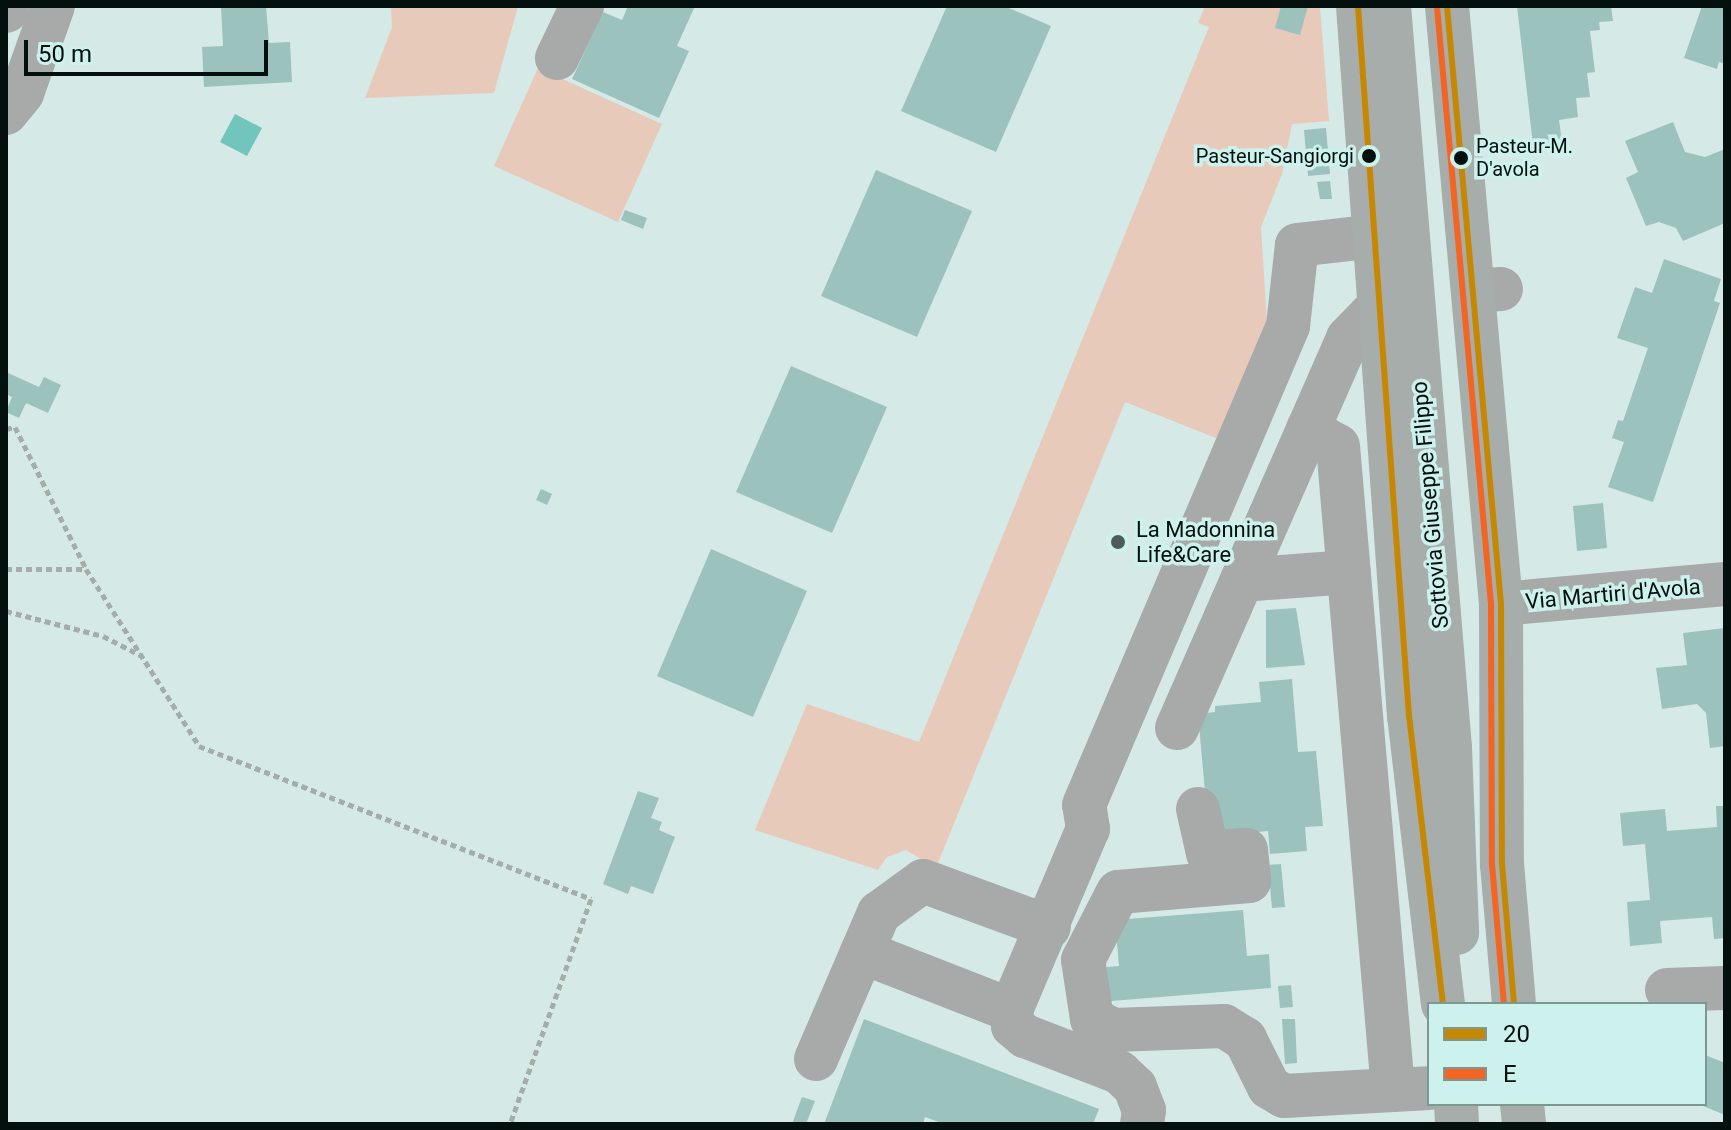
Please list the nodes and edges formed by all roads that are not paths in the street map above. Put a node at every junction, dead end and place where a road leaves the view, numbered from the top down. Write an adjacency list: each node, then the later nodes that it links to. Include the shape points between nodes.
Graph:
1 (53, 6): 8 (street, via 22,93)
2 (582, 6): 7 (street)
3 (1358, 6): 9 (main road)
4 (1389, 6): 24 (main road, Sottovia Giuseppe Filippo, via 1450,748 1458,899)
5 (1416, 6): 18 (main road, Sottovia Giuseppe Filippo, via 1475,689)
6 (1447, 6): 15 (main road, via 1487,290)
7 (557, 58)
8 (6, 113)
9 (1377, 236): 10 (main road); 19 (street, via 1297,245 1288,326 1084,805 1088,829)
10 (1382, 303): 11 (street, via 1348,338); 23 (main road, via 1409,715)
11 (1308, 429): 12 (street, via 1338,446); 13 (street)
12 (1349, 572): 13 (street); 28 (street)
13 (1242, 580): 16 (street)
14 (1725, 584): 15 (street, Via Martiri d'Avola)
15 (1501, 604): 18 (main road)
16 (1177, 728)
17 (1198, 809): 28 (street, via 1208,853 1246,850 1249,881 1118,892 1083,960 1092,1019 1114,1030 1224,1026 1245,1039 1269,1087 1284,1096)
18 (1502, 864): 25 (main road)
19 (1049, 927): 20 (street, via 923,881 879,913); 26 (street)
20 (862, 952): 26 (street); 27 (street)
21 (1725, 988): 22 (street)
22 (1667, 990)
23 (1443, 1002)
24 (1456, 1002)
25 (1514, 1002)
26 (1011, 1010): 29 (street, via 1013,1026 1025,1036 1119,1072 1135,1087 1144,1110)
27 (816, 1059)
28 (1411, 1089)
29 (1142, 1124)

